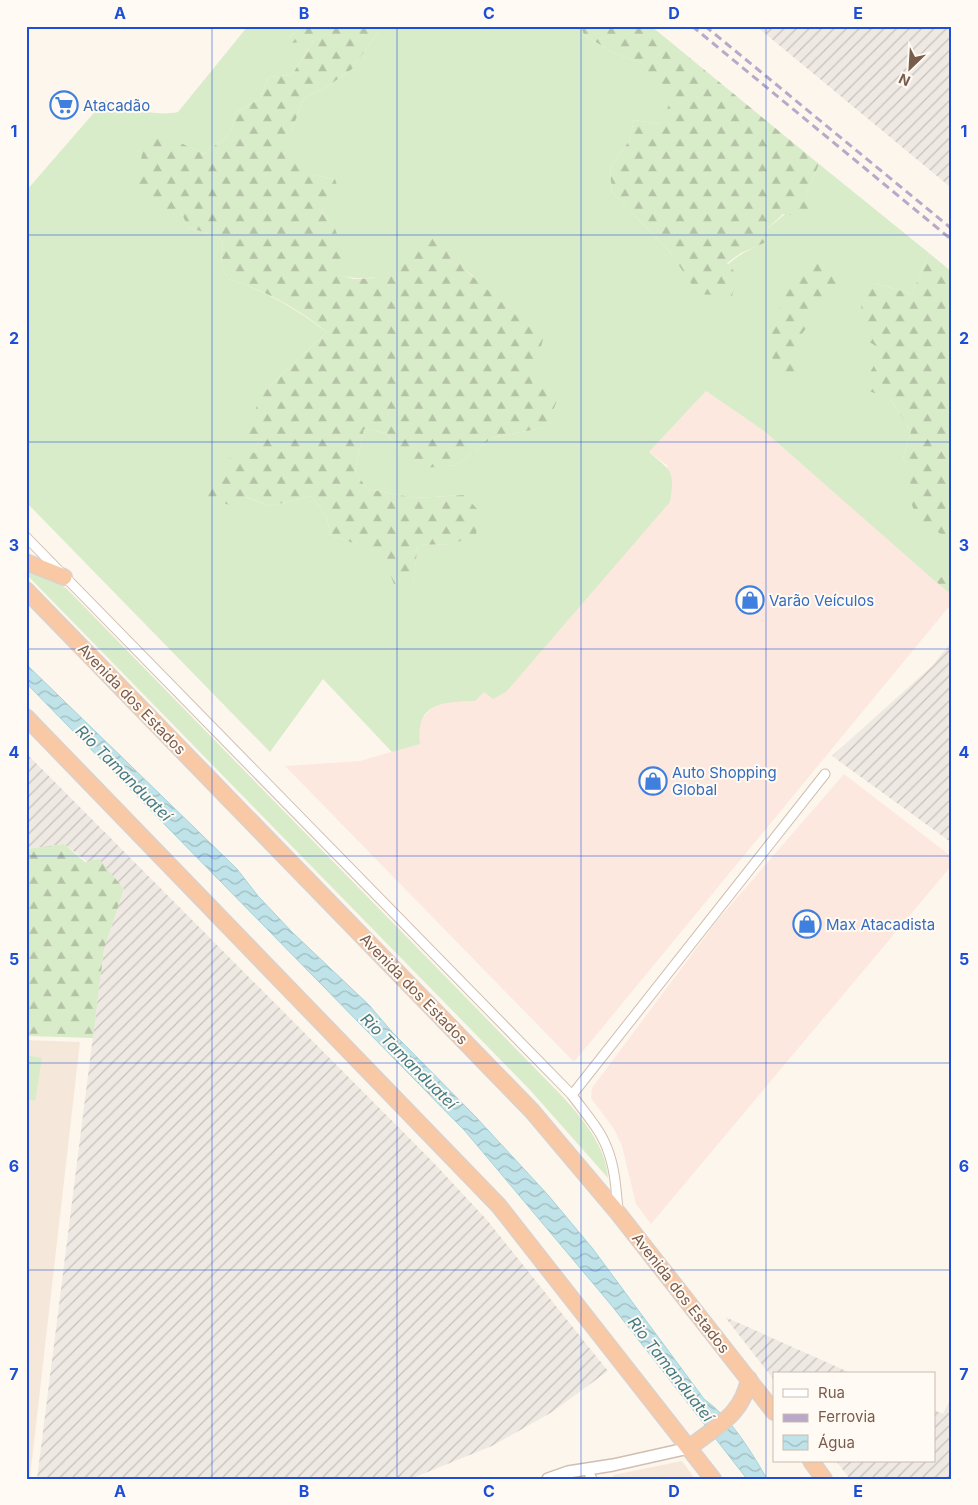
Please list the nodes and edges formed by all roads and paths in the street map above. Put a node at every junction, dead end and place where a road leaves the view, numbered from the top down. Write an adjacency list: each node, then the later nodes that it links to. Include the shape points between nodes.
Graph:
1 (26, 537): 3 (street)
2 (26, 562): 3 (highway)
3 (64, 577): 7 (street)
4 (26, 590): 8 (highway, Avenida dos Estados, via 532,1111)
5 (26, 717): 11 (highway, via 499,1206)
6 (826, 774): 7 (street)
7 (572, 1095): 8 (street, via 607,1147 614,1170)
8 (618, 1213): 9 (highway, Avenida dos Estados)
9 (749, 1379): 10 (highway, Avenida dos Estados); 11 (highway, via 747,1392 737,1410)
10 (773, 1411)
11 (689, 1448): 13 (street, via 613,1465); 15 (highway)
12 (812, 1462): 16 (highway)
13 (589, 1474): 14 (street)
14 (548, 1479)
15 (713, 1479)
16 (824, 1479)

